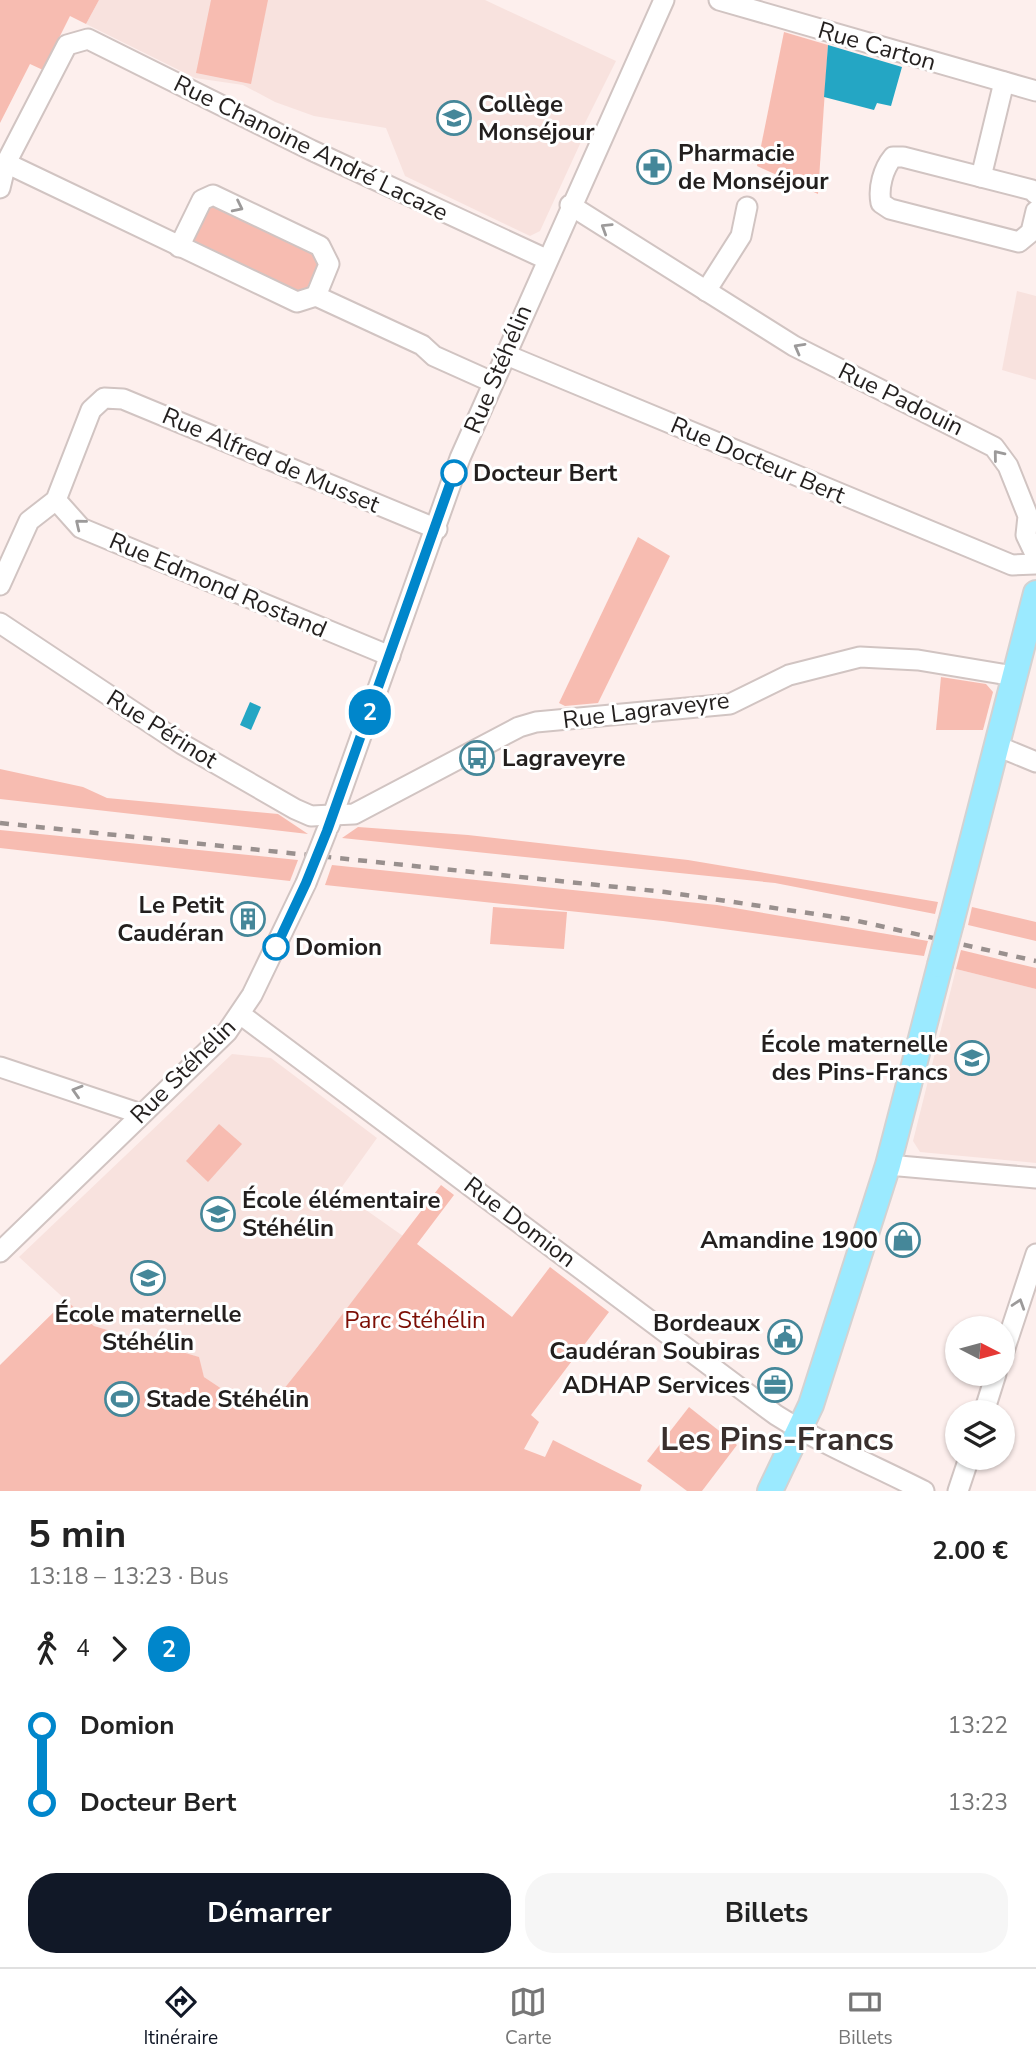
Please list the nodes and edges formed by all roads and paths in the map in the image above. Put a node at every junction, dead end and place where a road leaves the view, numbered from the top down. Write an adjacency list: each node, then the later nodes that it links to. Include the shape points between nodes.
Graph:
1 (664, 0): 9 (street, Rue Stéhélin)
2 (719, 0): 3 (street, Rue Carton)
3 (1004, 82): 4 (street, Rue Carton); 6 (street)
4 (1036, 91)
5 (6, 163): 7 (street); 12 (street); 13 (street, Rue Chanoine André Lacaze, via 67,46 88,39)
6 (981, 177): 8 (street); 11 (street, via 893,158 879,193 881,203 1019,242 1031,232)
7 (0, 188)
8 (1036, 194)
9 (570, 205): 13 (street, Rue Stéhélin); 14 (street, Rue Padouin, one-way to 9)
10 (747, 207): 14 (street, via 741,236)
11 (1036, 211)
12 (179, 247): 15 (street, via 297,302); 15 (street, one-way to 15, via 202,200 213,195 320,246 329,264)
13 (546, 259): 16 (street, Rue Stéhélin)
14 (706, 290): 20 (street, Rue Padouin, one-way to 14, via 1026,535 1028,516 1008,466 994,447 794,346)
15 (316, 296): 17 (street)
16 (504, 354): 17 (street, Rue Stéhélin); 21 (street, Rue Docteur Bert, via 1012,565)
17 (492, 382): 19 (street, Rue Stéhélin)
18 (56, 500): 19 (street, Rue Alfred de Musset, via 91,410 104,398 123,398); 22 (street, via 29,521); 25 (street, Rue Edmond Rostand, one-way to 18, via 80,528)
19 (437, 529): 25 (street, Rue Stéhélin)
20 (1036, 556)
21 (1036, 564)
22 (0, 585)
23 (1036, 593): 26 (main road)
24 (0, 623): 29 (street, Rue Périnot, via 182,744)
25 (390, 656): 29 (street, Rue Stéhélin)
26 (1014, 676): 27 (main road); 29 (street, Rue Lagraveyre, via 918,660 860,657 789,675 730,704 537,722 501,734)
27 (997, 746): 28 (street); 33 (main road, bridge)
28 (1036, 762)
29 (329, 824): 30 (street, Rue Stéhélin, bridge, via 306,883)
30 (240, 1014): 32 (street, Rue Stéhélin); 38 (street, Rue Domion)
31 (0, 1067): 32 (street, one-way to 31)
32 (141, 1114): 35 (street, Rue Stéhélin)
33 (888, 1165): 34 (street); 38 (main road)
34 (1036, 1178)
35 (0, 1252)
36 (1036, 1254): 37 (street, one-way to 36)
37 (1015, 1318)
38 (800, 1430): 40 (main road); 41 (street, Rue Domion)
39 (965, 1470): 42 (street)
40 (770, 1491)
41 (925, 1491)
42 (958, 1491)

